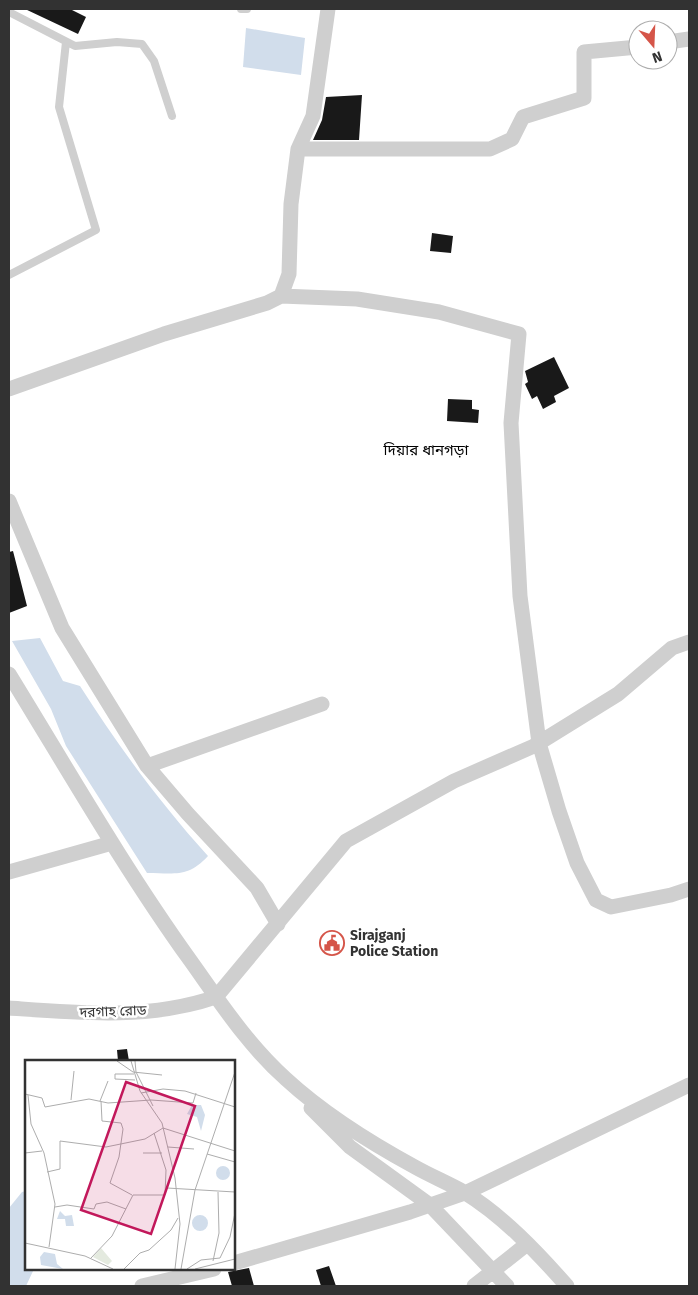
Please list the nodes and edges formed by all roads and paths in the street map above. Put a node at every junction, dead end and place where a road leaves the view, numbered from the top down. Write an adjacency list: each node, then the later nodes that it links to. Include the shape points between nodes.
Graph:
1 (241, 9): 2 (lane)
2 (246, 9)
3 (328, 9): 8 (street, via 313,116)
4 (9, 12): 5 (lane)
5 (66, 42): 7 (lane, via 74,46 117,42 142,44 154,61); 9 (lane, via 59,107 96,230)
6 (628, 48): 8 (street, via 584,52 584,98 523,117 512,139 490,149)
7 (172, 116)
8 (298, 149): 10 (street, via 291,204 289,274)
9 (9, 275)
10 (281, 296): 11 (street); 16 (street, via 357,299 439,312 519,334 511,423 516,531 520,596)
11 (9, 389)
12 (9, 501): 17 (street, via 62,628)
13 (689, 642): 16 (street, via 672,648 618,694)
14 (9, 674): 18 (street)
15 (322, 704): 17 (street)
16 (540, 743): 20 (street, via 578,863 596,900 611,907); 21 (street, via 454,781 346,842)
17 (147, 766): 21 (street, via 258,888)
18 (112, 843): 19 (street); 22 (street)
19 (9, 872)
20 (689, 889)
21 (278, 924): 22 (street)
22 (216, 997): 23 (street, দরগাহ রোড, via 191,1006 100,1014); 24 (street, via 243,1035)
23 (9, 1008)
24 (287, 1080): 26 (street, via 370,1141); 27 (street, via 319,1118 350,1147)
25 (689, 1085): 26 (street)
26 (465, 1193): 27 (street); 28 (street)
27 (430, 1205): 29 (street); 31 (street)
28 (527, 1244): 31 (street); 35 (street)
29 (235, 1263)
30 (210, 1270): 32 (street)
31 (493, 1271): 33 (street); 34 (street)
32 (142, 1286)
33 (474, 1286)
34 (507, 1286)
35 (567, 1286)

